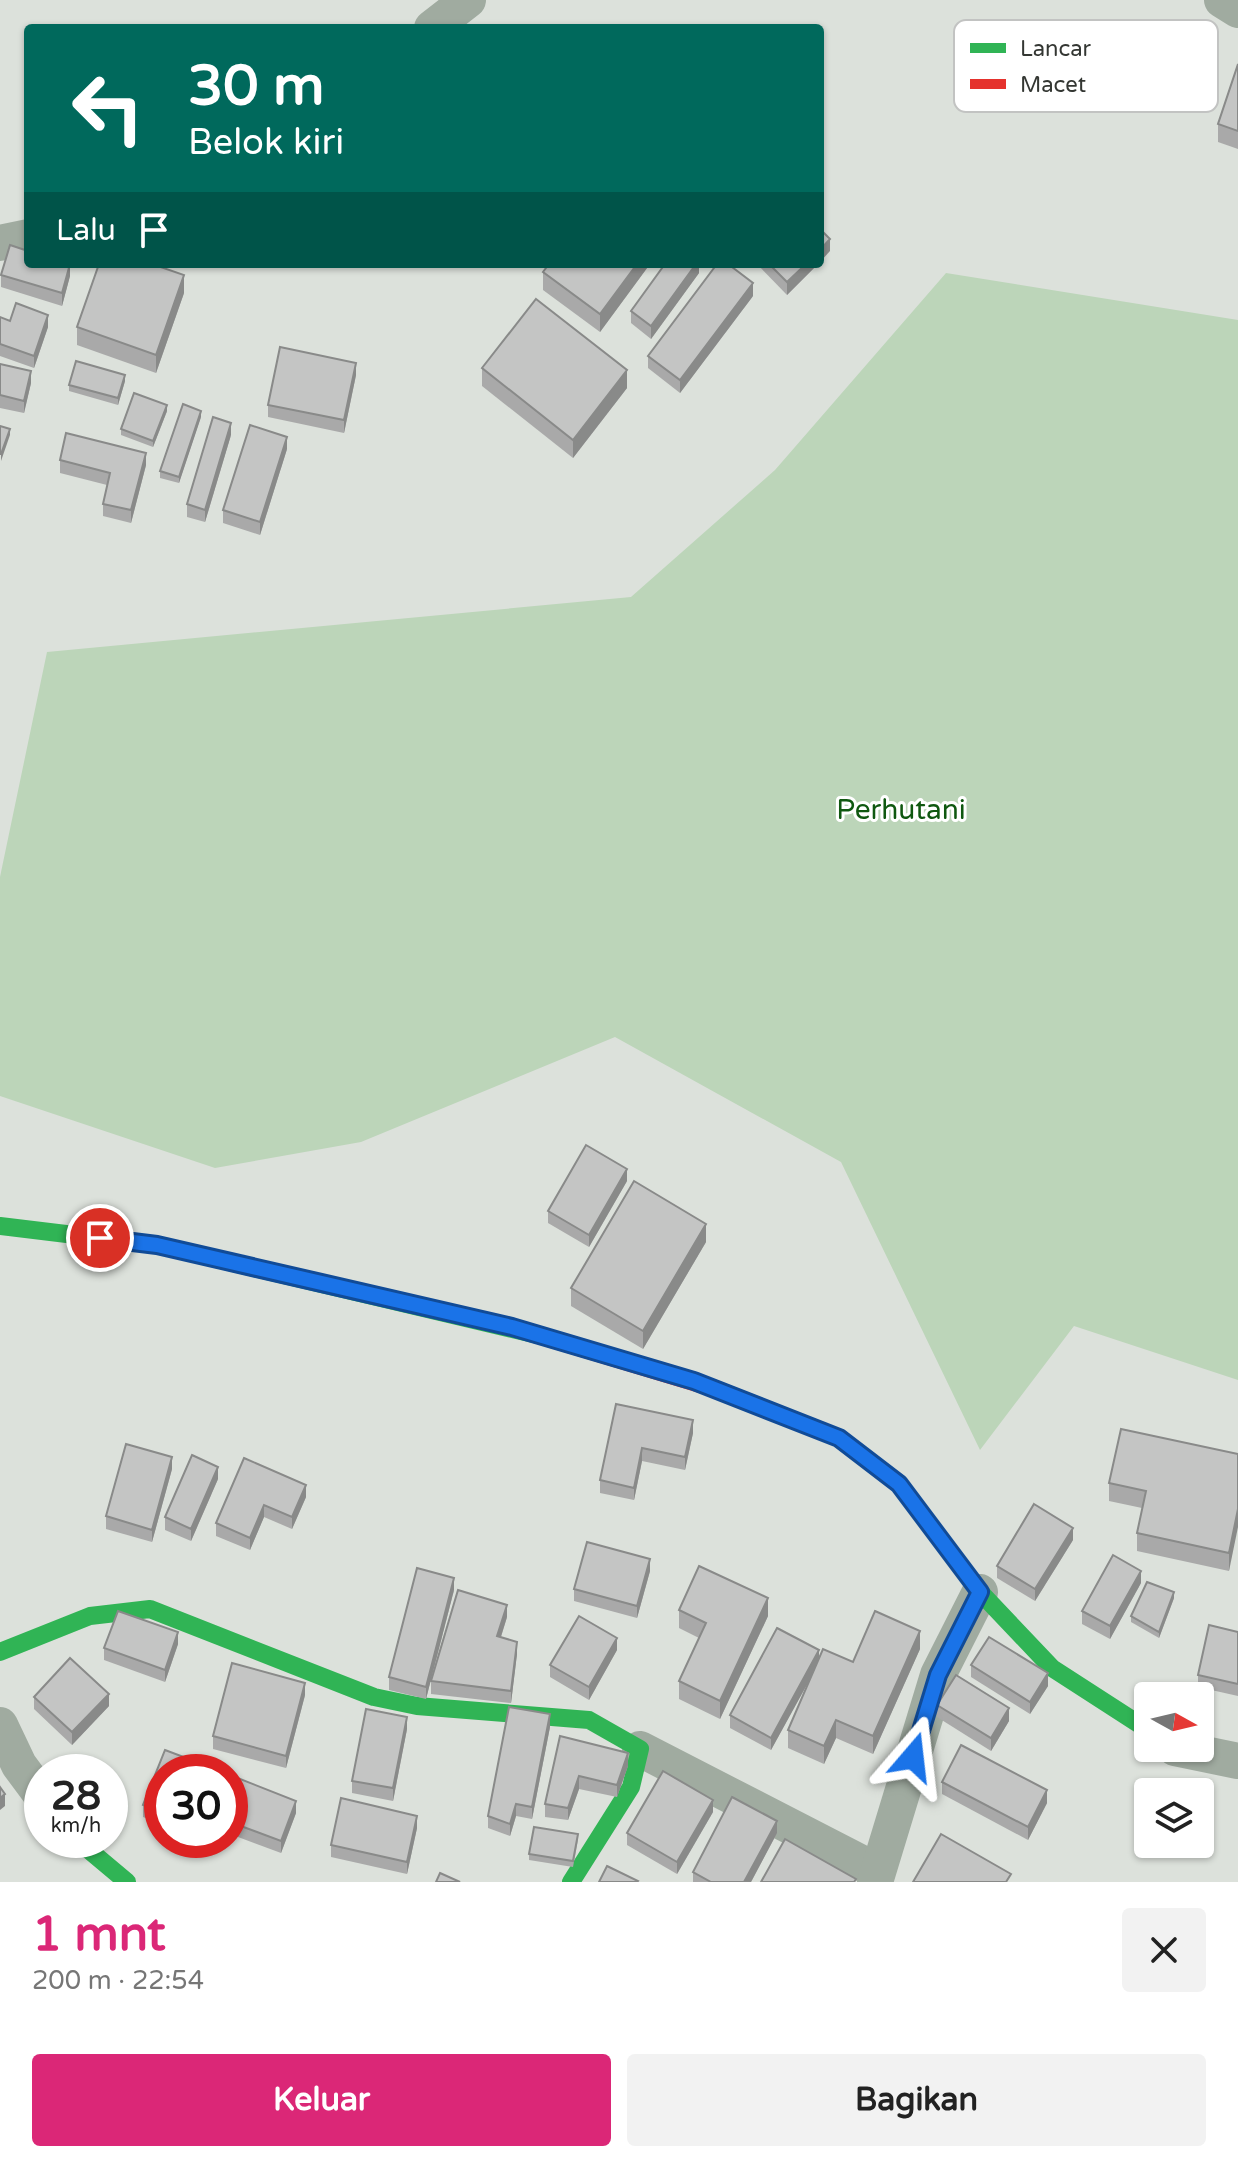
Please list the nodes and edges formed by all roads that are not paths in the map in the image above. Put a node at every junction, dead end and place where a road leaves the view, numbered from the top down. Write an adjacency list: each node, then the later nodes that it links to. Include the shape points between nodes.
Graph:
1 (468, 0): 4 (street)
2 (1222, 0): 3 (street)
3 (1238, 10)
4 (437, 24)
5 (24, 238): 6 (street)
6 (0, 243)
7 (0, 1226): 8 (street, via 157,1245 512,1327 694,1381 839,1438 899,1484)
8 (980, 1592): 10 (street, via 1052,1668); 17 (street, via 938,1675)
9 (0, 1652): 12 (street, via 81,1616 113,1608 150,1609 374,1697 417,1706 589,1720)
10 (1134, 1721)
11 (0, 1725): 15 (street)
12 (640, 1749): 17 (street); 19 (street, via 631,1787)
13 (1214, 1756): 14 (street)
14 (1238, 1761)
15 (24, 1772)
16 (98, 1858): 18 (street)
17 (876, 1877)
18 (127, 1882)
19 (571, 1882)

